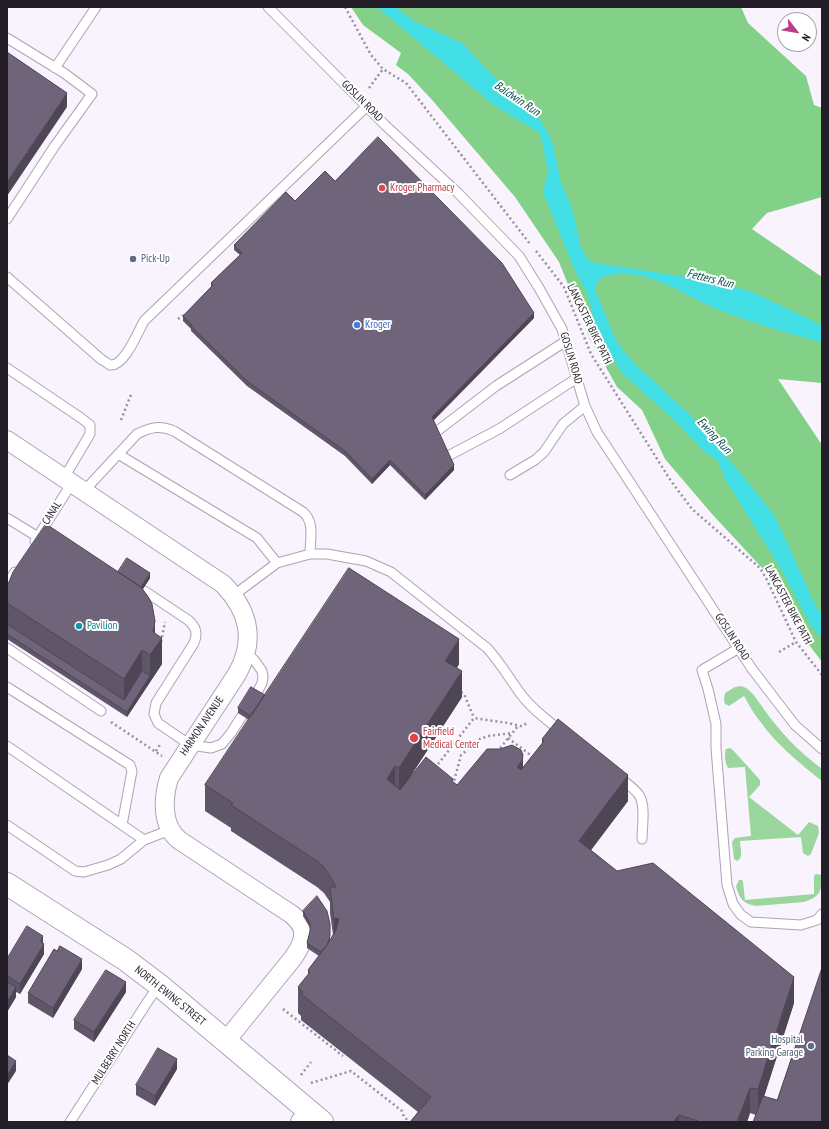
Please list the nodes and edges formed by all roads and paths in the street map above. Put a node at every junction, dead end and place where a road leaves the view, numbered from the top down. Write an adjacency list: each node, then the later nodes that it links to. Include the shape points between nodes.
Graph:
1 (96, 7): 5 (lane)
2 (268, 7): 7 (lane, GOSLIN ROAD)
3 (344, 7): 6 (path, via 371,55)
4 (7, 38): 5 (lane)
5 (56, 68): 8 (lane, via 92,94)
6 (383, 69): 7 (path); 9 (path, via 406,83)
7 (364, 103): 11 (lane, via 144,321 118,364 110,365 102,360); 14 (lane, GOSLIN ROAD, via 519,256 540,288)
8 (7, 219)
9 (531, 244)
10 (536, 250): 38 (path, LANCASTER BIKE PATH, via 564,288 591,354 671,481 692,509 760,568)
11 (7, 277)
12 (189, 310): 13 (path)
13 (178, 319)
14 (566, 341): 16 (lane, GOSLIN ROAD); 20 (lane, via 496,386)
15 (7, 368): 25 (lane, via 90,425 90,434)
16 (577, 378): 18 (lane, GOSLIN ROAD); 23 (lane, via 499,429)
17 (132, 392): 19 (path)
18 (585, 406): 24 (lane, via 563,424 544,452); 41 (lane, GOSLIN ROAD, via 597,432)
19 (121, 420)
20 (436, 432)
21 (7, 440): 25 (street, HARMON AVENUE)
22 (118, 454): 25 (lane); 31 (lane, via 137,434 147,429 165,427 174,431 308,515 311,523); 33 (lane, via 257,538)
23 (448, 456)
24 (510, 475)
25 (74, 484): 27 (lane, CANAL); 36 (street, HARMON AVENUE, via 223,584)
26 (7, 518): 29 (lane)
27 (44, 526): 28 (lane); 29 (lane, CANAL)
28 (54, 533)
29 (38, 537): 30 (lane, CANAL)
30 (30, 550)
31 (310, 554): 33 (lane); 50 (lane, via 327,554 366,561 391,572 487,648 499,661 520,694)
32 (21, 562): 35 (lane)
33 (277, 563): 36 (lane)
34 (125, 578): 37 (lane)
35 (8, 582)
36 (234, 595): 42 (street, HARMON AVENUE, via 247,624)
37 (172, 610): 39 (path, via 165,621); 52 (lane, via 194,625 196,637 156,703 154,714 158,723)
38 (796, 642): 43 (path); 44 (path, LANCASTER BIKE PATH)
39 (161, 647)
40 (7, 648): 47 (lane)
41 (739, 648): 54 (lane, GOSLIN ROAD, via 795,725); 67 (lane, via 702,670 716,724 727,885 733,904 741,915 751,922 801,925 816,920)
42 (246, 652): 52 (street, HARMON AVENUE, via 242,666); 52 (lane, via 262,672 259,689 222,744 211,748)
43 (779, 652)
44 (822, 674)
45 (7, 686): 62 (lane, via 130,765 132,771)
46 (457, 689): 48 (path, via 464,694)
47 (101, 711): 56 (path, via 101,716)
48 (474, 718): 49 (path, via 518,726); 58 (path)
49 (512, 732): 51 (path); 60 (path, via 480,739 462,755 454,781)
50 (567, 736)
51 (508, 738): 55 (path); 57 (path)
52 (190, 745): 63 (street, HARMON AVENUE, via 169,778 165,791 164,805)
53 (7, 746): 62 (lane)
54 (822, 750)
55 (495, 755)
56 (165, 758)
57 (535, 759)
58 (433, 771)
59 (615, 774): 64 (lane, via 640,796)
60 (449, 782)
61 (7, 825): 65 (lane, via 75,871 84,872 121,859)
62 (122, 825): 65 (lane)
63 (170, 830): 65 (lane); 70 (street, via 182,842 291,914 300,922 303,931 301,944 293,958)
64 (642, 839)
65 (144, 840)
66 (7, 884): 68 (street, NORTH EWING STREET, via 126,960)
67 (822, 914)
68 (159, 985): 70 (street, NORTH EWING STREET); 76 (lane, MULBERRY NORTH)
69 (283, 1009): 71 (path)
70 (225, 1042): 75 (street, NORTH EWING STREET)
71 (343, 1056)
72 (311, 1062): 73 (path)
73 (301, 1074)
74 (311, 1083): 77 (path, via 350,1071 402,1111)
75 (310, 1118)
76 (70, 1122)
77 (410, 1122)

